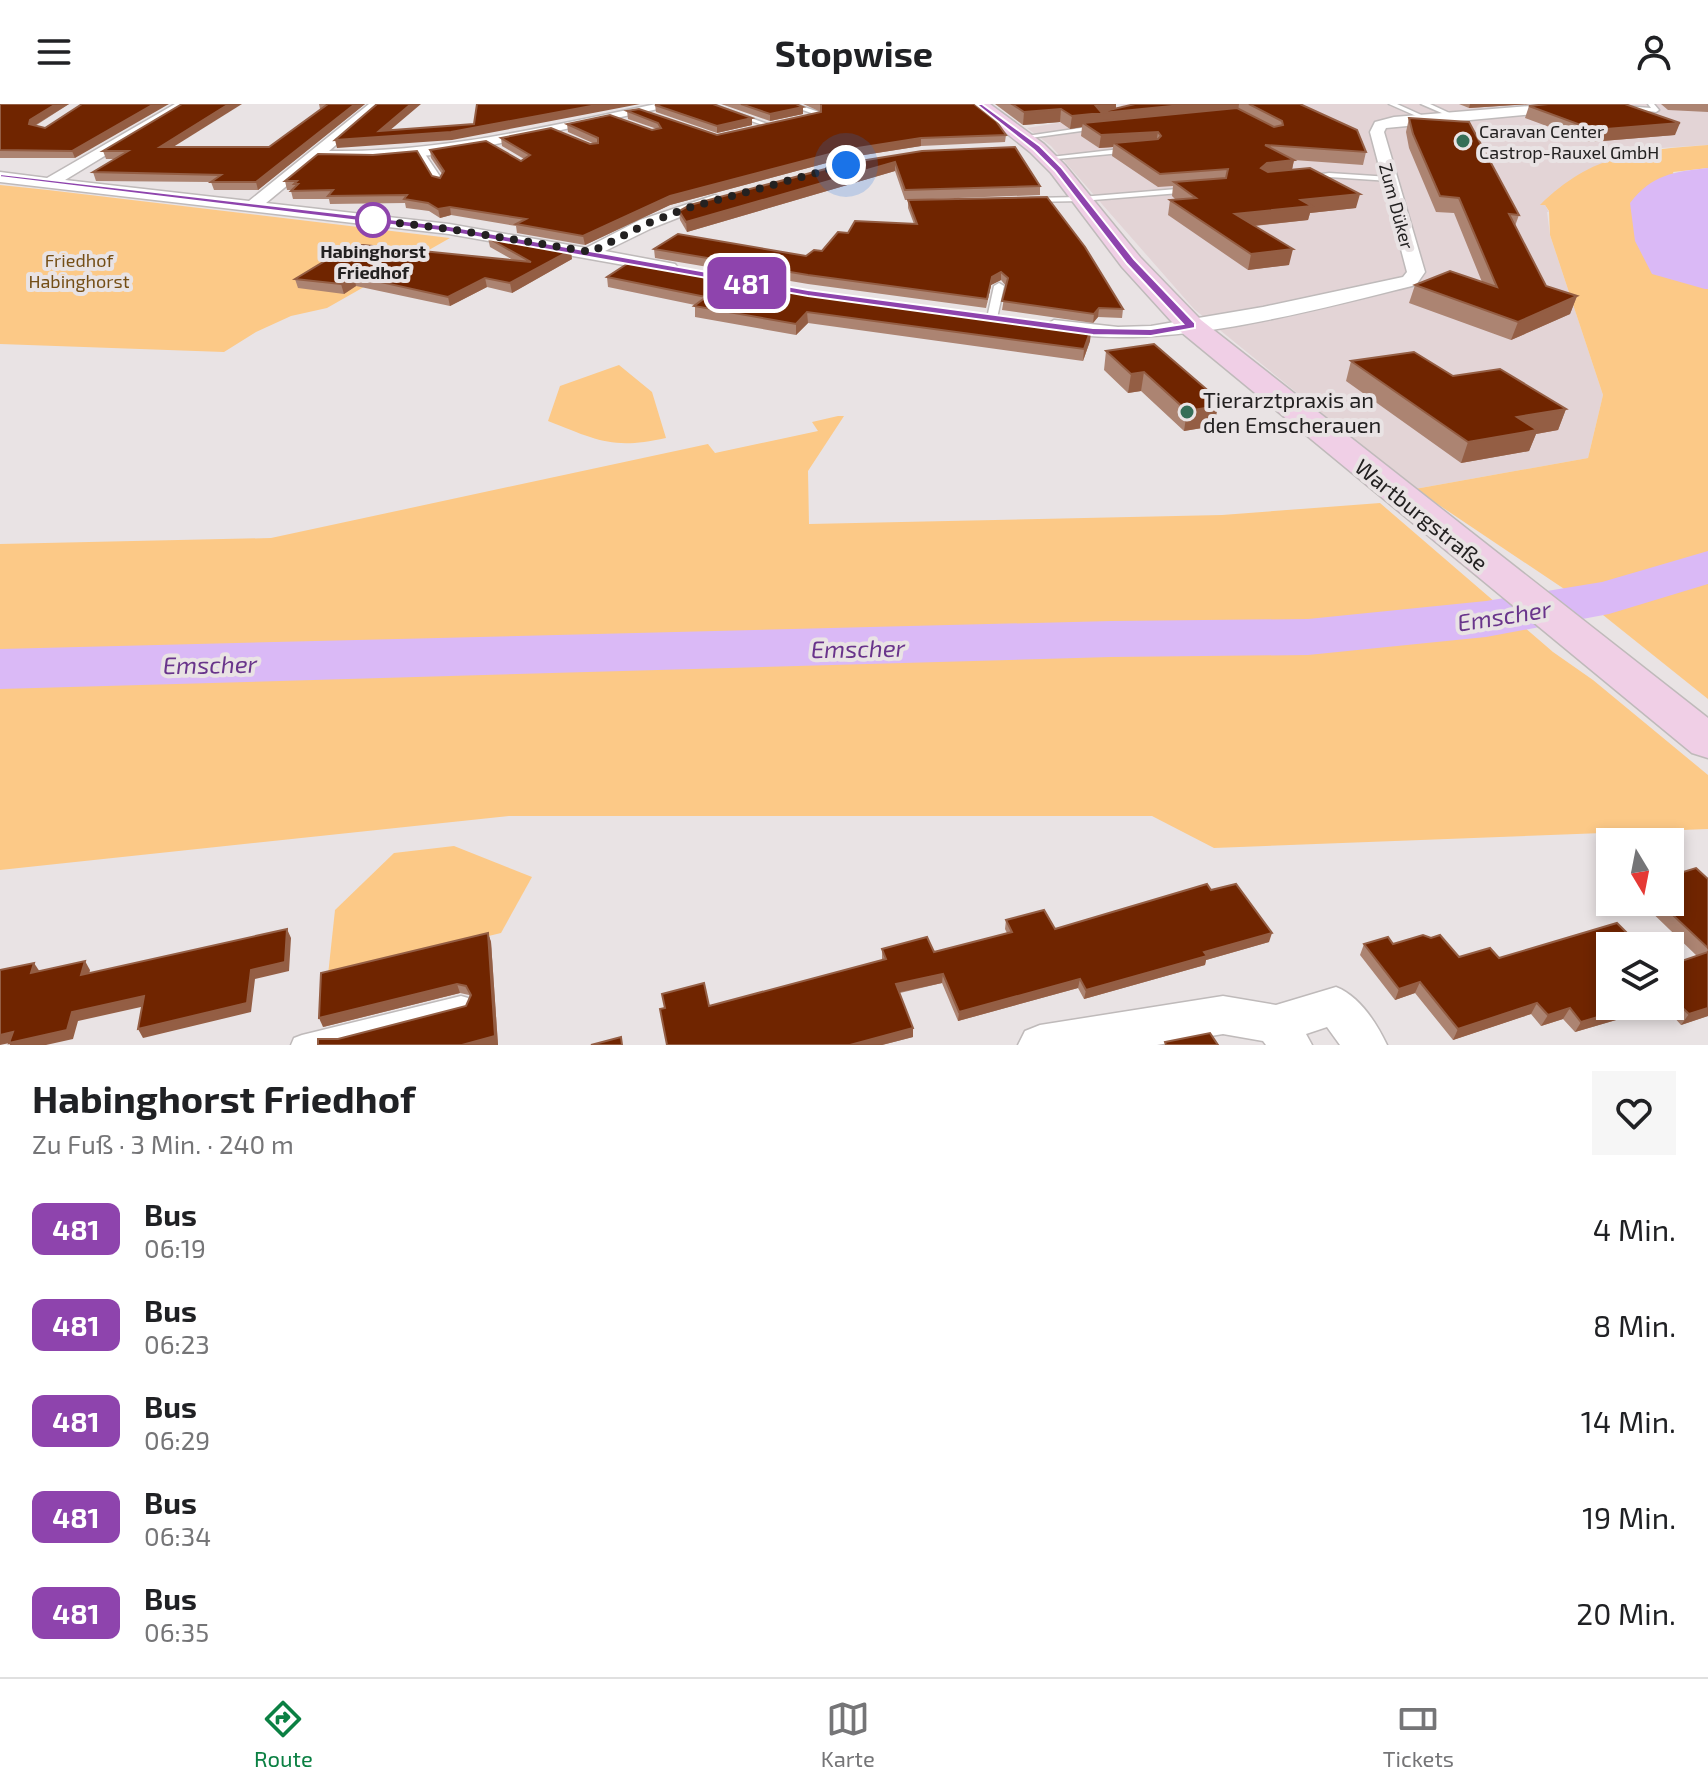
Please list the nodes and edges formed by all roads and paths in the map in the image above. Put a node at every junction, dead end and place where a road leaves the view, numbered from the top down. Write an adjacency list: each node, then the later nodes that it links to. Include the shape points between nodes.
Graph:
1 (184, 104): 25 (street)
2 (377, 104): 20 (street)
3 (675, 104): 19 (street, via 495,147)
4 (706, 104): 15 (lane)
5 (789, 104): 12 (lane, via 817,113)
6 (979, 104): 17 (main road, Wartburgstraße)
7 (1392, 104): 10 (lane)
8 (1598, 104): 9 (lane, via 1656,110); 10 (street, Zum Düker, via 1453,116)
9 (1651, 104)
10 (1425, 111): 23 (street, Zum Düker, via 1380,125 1377,132)
11 (1110, 117): 17 (lane)
12 (798, 122)
13 (785, 125): 15 (lane)
14 (1109, 126): 17 (lane)
15 (773, 127): 16 (lane)
16 (759, 130)
17 (1026, 145): 18 (lane); 28 (main road, Wartburgstraße)
18 (1138, 149)
19 (420, 153): 20 (street); 24 (lane)
20 (316, 155): 30 (street)
21 (0, 177): 25 (street)
22 (1291, 179): 23 (lane)
23 (1390, 179): 36 (street, Zum Düker, via 1416,272 1409,281)
24 (439, 181)
25 (49, 183): 30 (street)
26 (1204, 188): 28 (lane)
27 (729, 197): 31 (street, via 646,224)
28 (1081, 199): 29 (lane); 36 (main road, Wartburgstraße)
29 (1019, 201)
30 (253, 206): 31 (street)
31 (591, 252): 32 (street)
32 (694, 273)
33 (999, 286): 34 (lane)
34 (992, 318)
35 (1036, 324): 36 (street, via 1118,333)
36 (1191, 326): 37 (main road, Wartburgstraße)
37 (1708, 742)
38 (461, 1005): 40 (lane)
39 (1283, 1035): 41 (street, via 1223,1015); 42 (street, via 1336,1006)
40 (302, 1045)
41 (1040, 1045)
42 (1365, 1045)

